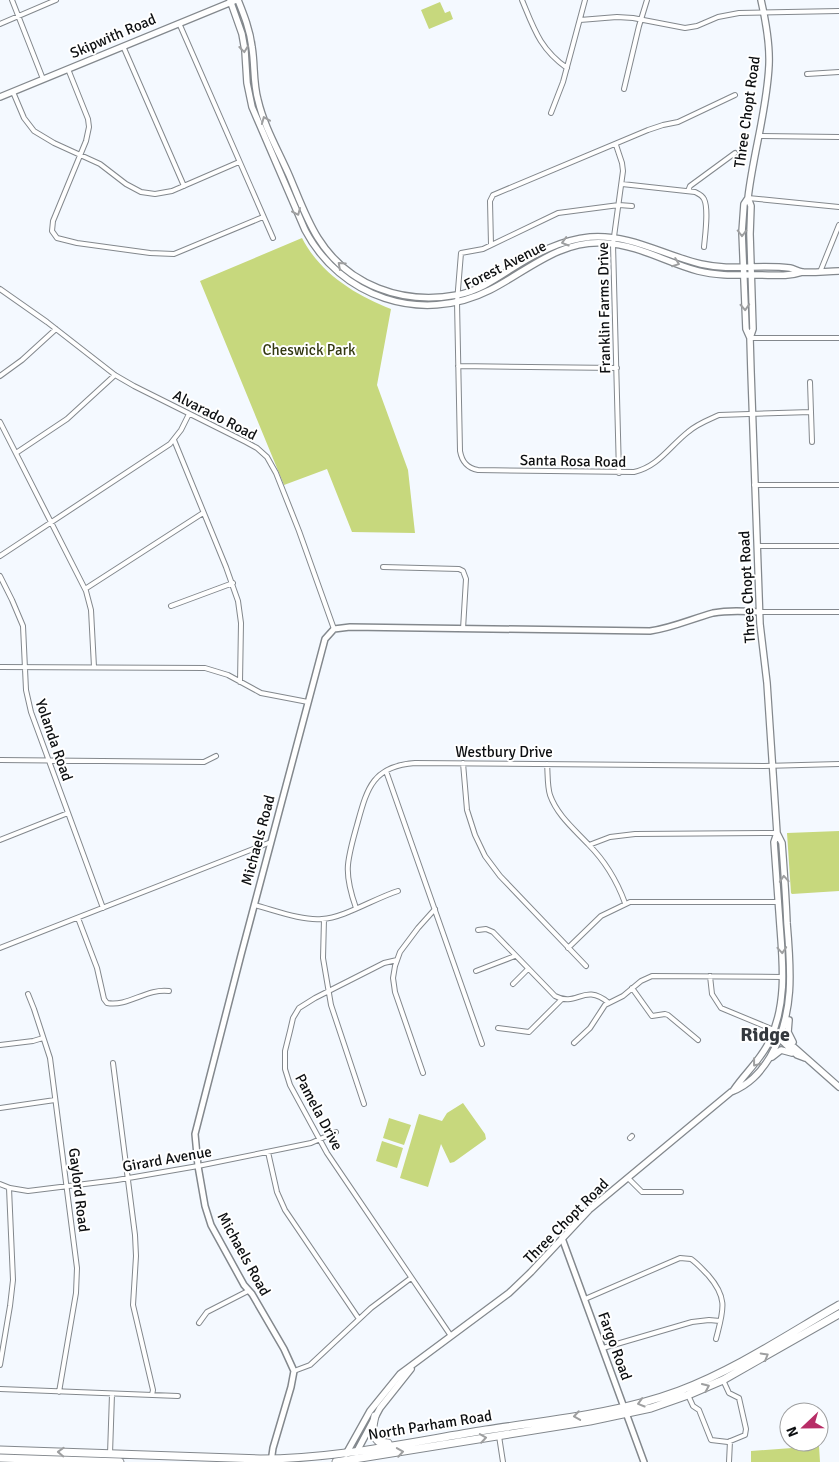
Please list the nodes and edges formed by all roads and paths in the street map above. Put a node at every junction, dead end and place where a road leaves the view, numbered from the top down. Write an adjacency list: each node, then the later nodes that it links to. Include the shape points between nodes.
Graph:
1 (12, 0): 10 (street)
2 (56, 0): 10 (street)
3 (522, 0): 16 (street, via 544,48)
4 (585, 0): 12 (street)
5 (647, 0): 11 (street)
6 (761, 0): 9 (main road, Three Chopt Road)
7 (234, 1): 13 (main road, Skipwith Road); 53 (main road, Forest Avenue, via 242,34 248,91 255,114 305,230 320,254 345,278 384,299 421,304)
8 (839, 11): 9 (street)
9 (764, 12): 11 (street, via 728,14 685,28); 26 (main road, Three Chopt Road, via 769,66)
10 (17, 16): 14 (street); 20 (street)
11 (641, 19): 12 (street, via 616,16); 21 (street)
12 (580, 20): 16 (street)
13 (179, 23): 15 (main road, Skipwith Road); 31 (street)
14 (0, 24)
15 (123, 46): 17 (main road, Skipwith Road); 33 (street)
16 (567, 68): 25 (street)
17 (68, 69): 20 (main road, Skipwith Road); 30 (street, via 88,119 88,132)
18 (839, 72): 19 (street)
19 (807, 74)
20 (43, 79): 22 (main road, Skipwith Road)
21 (624, 89)
22 (13, 92): 24 (main road, Skipwith Road); 30 (street, via 24,118 34,131)
23 (736, 96): 28 (street)
24 (0, 97)
25 (550, 113)
26 (758, 136): 27 (street); 35 (main road, Three Chopt Road)
27 (839, 137)
28 (616, 145): 32 (street, Franklin Farms Drive, via 622,163); 43 (street, via 492,196)
29 (735, 153): 34 (street, via 690,186)
30 (80, 154): 33 (street, via 141,192 162,194); 39 (street, via 52,227 61,240 174,254)
31 (239, 162): 33 (street); 39 (street)
32 (622, 184): 34 (street); 36 (street, Franklin Farms Drive)
33 (184, 186)
34 (688, 191): 44 (street, via 700,194 706,204)
35 (748, 198): 38 (street); 45 (main road, Three Chopt Road, one-way to 45, via 742,219); 46 (main road, Three Chopt Road, via 751,206)
36 (619, 205): 37 (street); 42 (street, Franklin Farms Drive); 43 (street, via 558,213)
37 (632, 206)
38 (839, 207)
39 (263, 217): 41 (street)
40 (839, 225): 49 (street)
41 (273, 238)
42 (613, 241): 45 (main road, Forest Avenue, via 643,244 702,264); 50 (main road, Forest Avenue, one-way to 50, via 704,272); 53 (main road, Forest Avenue, via 562,250 490,290); 58 (street, Franklin Farms Drive)
43 (491, 245): 53 (street, via 461,253)
44 (704, 247)
45 (743, 268): 46 (main road, Forest Avenue); 50 (main road, Three Chopt Road)
46 (751, 268): 48 (main road, Forest Avenue, via 791,268); 51 (main road, Three Chopt Road)
47 (839, 271): 49 (main road, Forest Avenue)
48 (803, 272): 49 (main road, Forest Avenue); 51 (main road, Forest Avenue, via 792,276)
49 (820, 272)
50 (743, 275): 51 (main road, Forest Avenue); 55 (main road, Three Chopt Road, one-way to 55, via 746,329)
51 (751, 275): 55 (main road, Three Chopt Road, via 753,329)
52 (0, 289): 54 (street, Alvarado Road)
53 (457, 298): 57 (street)
54 (56, 329): 59 (street, Alvarado Road); 60 (street)
55 (750, 338): 56 (street); 64 (main road, Three Chopt Road)
56 (839, 338)
57 (458, 366): 58 (street); 69 (street, Santa Rosa Road, via 460,451 467,465 478,470)
58 (617, 368): 69 (street, Franklin Farms Drive)
59 (115, 375): 63 (street, Alvarado Road); 68 (street, via 67,419)
60 (0, 376)
61 (810, 382): 62 (street)
62 (811, 412): 64 (street, Santa Rosa Road); 67 (street)
63 (189, 414): 66 (street); 85 (street, Alvarado Road, via 257,448 271,463)
64 (752, 414): 69 (street, Santa Rosa Road, via 719,415 705,420 687,432 651,466); 70 (main road, Three Chopt Road)
65 (0, 422): 68 (street)
66 (174, 440): 72 (street); 73 (street)
67 (812, 442)
68 (16, 454): 73 (street)
69 (620, 473)
70 (754, 485): 71 (street); 74 (main road, Three Chopt Road)
71 (839, 485)
72 (203, 513): 79 (street); 80 (street)
73 (50, 523): 76 (street); 80 (street)
74 (757, 546): 75 (street); 82 (main road, Three Chopt Road)
75 (839, 546)
76 (0, 556)
77 (383, 567): 84 (street, via 459,569 465,575)
78 (0, 576): 87 (street, Yolanda Road, via 21,620)
79 (232, 583): 81 (street); 89 (street, via 241,612)
80 (85, 588): 88 (street, via 91,610)
81 (171, 606)
82 (760, 612): 83 (street); 84 (street, via 720,612 650,631); 97 (main road, Three Chopt Road)
83 (839, 612)
84 (463, 629): 85 (street, via 350,627)
85 (334, 630): 90 (street, Michaels Road, via 323,645)
86 (0, 667): 87 (street)
87 (25, 667): 88 (street); 93 (street, Yolanda Road, via 28,700)
88 (94, 667): 89 (street, via 205,668)
89 (240, 682): 90 (street, via 261,693)
90 (308, 702): 102 (street, Michaels Road)
91 (216, 756): 93 (street, via 204,762)
92 (0, 760): 93 (street)
93 (48, 760): 99 (street, Yolanda Road)
94 (463, 763): 95 (street, Westbury Drive); 98 (street, Westbury Drive, via 408,763); 116 (street, via 467,810 485,856)
95 (547, 764): 97 (street, Westbury Drive); 103 (street, via 553,802 573,830)
96 (839, 764): 97 (street, Westbury Drive)
97 (772, 765): 100 (main road, Three Chopt Road)
98 (386, 771): 110 (street, Westbury Drive, via 374,780 367,792 348,860 347,876); 111 (street)
99 (68, 813): 101 (street); 109 (street, Yolanda Road)
100 (777, 833): 103 (street, via 634,834); 105 (main road, Three Chopt Road, via 774,842); 106 (main road, Three Chopt Road, one-way to 100, via 782,843)
101 (0, 840)
102 (271, 842): 108 (street, Michaels Road); 109 (street)
103 (589, 845): 107 (street, via 616,880)
104 (398, 891): 110 (street)
105 (778, 902): 106 (street); 107 (street); 123 (main road, Three Chopt Road, one-way to 123)
106 (786, 902): 131 (main road, Three Chopt Road, via 791,972)
107 (626, 903): 116 (street, via 601,916)
108 (254, 904): 113 (street, via 302,917); 152 (street, Michaels Road, via 197,1121)
109 (103, 908): 112 (street)
110 (356, 908): 113 (street)
111 (435, 909): 118 (street, via 408,940); 138 (street)
112 (78, 918): 115 (street); 126 (street, via 107,1003 115,1004 158,990)
113 (324, 919): 127 (street, via 324,958)
114 (478, 930): 117 (street, via 490,930)
115 (0, 948)
116 (568, 948): 119 (street)
117 (515, 956): 120 (street); 121 (street)
118 (397, 960): 127 (street, Pamela Drive, via 384,963); 143 (street, via 394,988)
119 (586, 966)
120 (528, 969): 124 (street); 129 (street, via 549,991)
121 (476, 971)
122 (710, 976): 123 (street); 125 (street, via 655,976); 133 (street, via 712,994 721,1008)
123 (783, 978): 133 (main road, Three Chopt Road)
124 (513, 984)
125 (632, 988): 130 (street); 136 (street, via 652,1016 668,1015)
126 (169, 991)
127 (329, 991): 147 (street, via 335,1020); 150 (street, Pamela Drive, via 296,1013 284,1064 287,1078)
128 (28, 994): 135 (street, Gaylord Road)
129 (562, 999): 130 (street, via 593,993); 132 (street, via 529,1032)
130 (610, 1002): 137 (street)
131 (788, 1006): 134 (main road, Three Chopt Road); 140 (main road, via 788,1032)
132 (498, 1028)
133 (774, 1030): 134 (main road); 145 (main road, Three Chopt Road, one-way to 145, via 761,1056)
134 (780, 1037): 140 (main road); 141 (main road, Three Chopt Road)
135 (43, 1038): 139 (street); 146 (street, Gaylord Road, via 50,1058)
136 (698, 1040)
137 (574, 1043)
138 (482, 1044)
139 (0, 1045)
140 (797, 1052): 141 (main road, via 781,1050); 144 (main road)
141 (768, 1060): 145 (main road, Three Chopt Road, via 750,1082)
142 (113, 1063): 153 (street)
143 (423, 1073)
144 (839, 1087)
145 (731, 1092): 154 (main road, Three Chopt Road)
146 (55, 1100): 148 (street); 156 (street, Gaylord Road)
147 (364, 1104)
148 (0, 1108)
149 (336, 1132): 150 (street, Girard Avenue)
150 (319, 1140): 151 (street, Girard Avenue); 160 (street, Pamela Drive)
151 (268, 1152): 152 (street, Girard Avenue); 164 (street, via 277,1192 285,1210)
152 (198, 1166): 153 (street, Girard Avenue); 161 (street, Michaels Road, via 211,1225)
153 (128, 1178): 156 (street, Girard Avenue); 177 (street, via 136,1247 133,1305)
154 (628, 1178): 158 (street, via 642,1192); 159 (main road, Three Chopt Road)
155 (0, 1184): 157 (street, Girard Avenue)
156 (67, 1186): 157 (street, Girard Avenue, via 28,1191); 175 (street, Gaylord Road, via 77,1280)
157 (9, 1188): 171 (street, via 13,1280)
158 (680, 1192)
159 (562, 1238): 162 (street, Fargo Road); 167 (main road, Three Chopt Road, via 509,1293)
160 (411, 1278): 164 (street); 167 (street, Pamela Drive)
161 (248, 1291): 166 (street, via 207,1312); 172 (street, Michaels Road)
162 (585, 1299): 165 (street, via 680,1258 688,1258 720,1291); 169 (street, Fargo Road)
163 (838, 1310): 173 (highway, North Parham Road)
164 (359, 1319): 172 (street, via 310,1365)
165 (720, 1320): 168 (street); 169 (street, via 692,1322)
166 (199, 1323)
167 (451, 1336): 170 (main road, Three Chopt Road)
168 (716, 1339)
169 (603, 1348): 180 (street, Fargo Road)
170 (415, 1363): 181 (main road, Three Chopt Road); 187 (main road, Three Chopt Road, via 400,1374 380,1397)
171 (0, 1365)
172 (294, 1371): 191 (street)
173 (721, 1377): 178 (highway, North Parham Road, one-way to 173); 180 (highway, North Parham Road, one-way to 180); 183 (street, via 729,1393 739,1398 746,1429 745,1434)
174 (0, 1390): 175 (street)
175 (59, 1392): 176 (street)
176 (112, 1394): 177 (street); 190 (street)
177 (152, 1395): 179 (street)
178 (688, 1395): 180 (highway, North Parham Road); 183 (street, via 699,1410 711,1440)
179 (178, 1396)
180 (626, 1411): 182 (highway, North Parham Road); 197 (street, Fargo Road)
181 (375, 1416): 184 (highway, via 373,1433 379,1442); 186 (main road, Three Chopt Road)
182 (498, 1432): 184 (highway, North Parham Road); 188 (highway, North Parham Road, one-way to 182); 196 (street)
183 (730, 1441): 198 (street)
184 (416, 1442): 186 (highway, North Parham Road)
185 (0, 1450): 190 (highway, North Parham Road, one-way to 185)
186 (356, 1451): 187 (highway, North Parham Road); 192 (main road, Three Chopt Road)
187 (347, 1453): 191 (highway, North Parham Road); 194 (main road, Three Chopt Road)
188 (381, 1455): 192 (highway, North Parham Road); 195 (highway)
189 (0, 1458): 190 (highway, North Parham Road)
190 (110, 1458): 191 (highway, North Parham Road); 193 (highway, North Parham Road)
191 (271, 1461)
192 (352, 1461): 194 (highway, North Parham Road)
193 (120, 1462)
194 (340, 1462)
195 (368, 1462)
196 (503, 1462)
197 (644, 1462)
198 (730, 1462)

